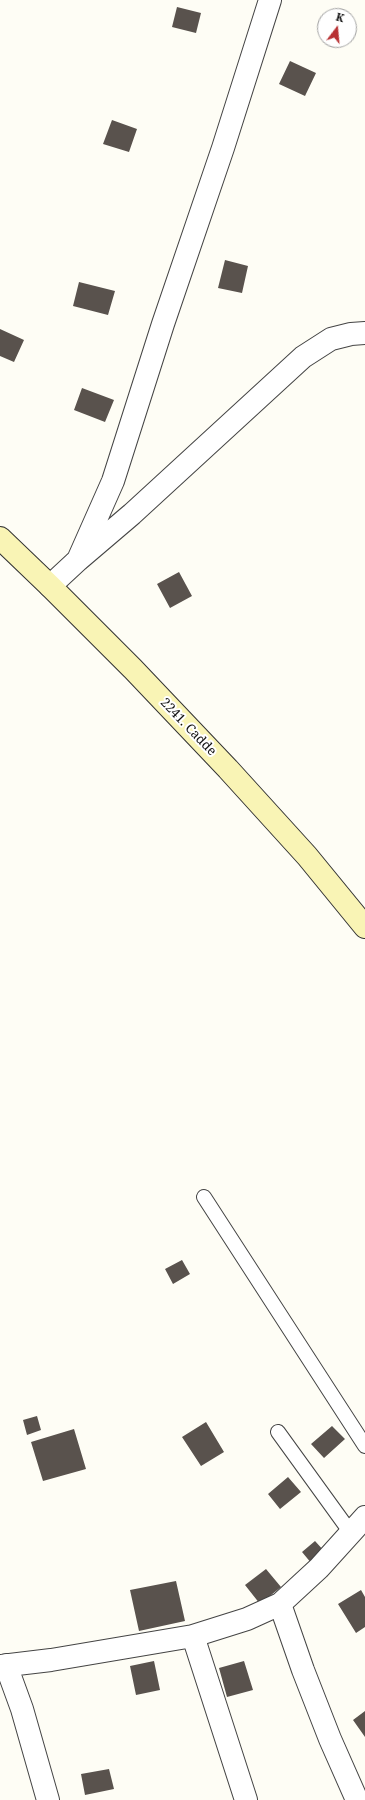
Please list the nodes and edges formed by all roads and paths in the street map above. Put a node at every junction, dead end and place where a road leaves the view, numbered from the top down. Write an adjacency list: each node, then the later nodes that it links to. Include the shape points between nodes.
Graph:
1 (270, 0): 4 (street, via 113,481)
2 (365, 333): 4 (street, via 331,339 303,358)
3 (0, 538): 5 (street, 2241. Cadde)
4 (78, 560): 5 (street)
5 (50, 586): 6 (street, 2241. Cadde, via 228,769 307,856)
6 (365, 927)
7 (204, 1197): 9 (lane)
8 (278, 1432): 10 (lane)
9 (365, 1446)
10 (358, 1525): 11 (street, via 319,1568)
11 (280, 1604): 12 (street, via 247,1619); 16 (street, via 300,1664)
12 (193, 1636): 13 (street, via 51,1660); 15 (street)
13 (3, 1665): 14 (street, via 22,1709)
14 (48, 1800)
15 (246, 1800)
16 (357, 1800)

